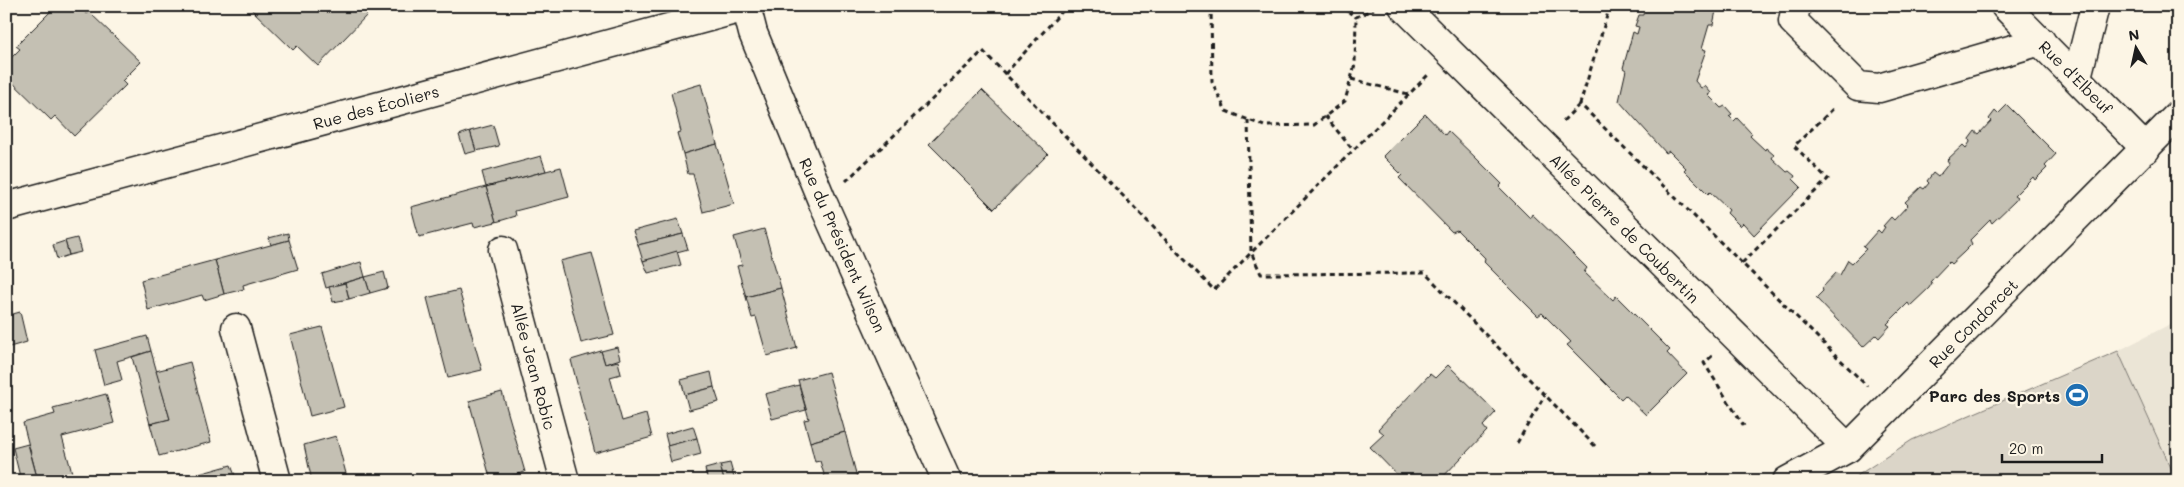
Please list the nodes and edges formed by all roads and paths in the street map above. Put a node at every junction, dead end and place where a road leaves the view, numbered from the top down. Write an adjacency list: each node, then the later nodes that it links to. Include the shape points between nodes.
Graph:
1 (746, 6): 24 (street, Rue du Président Wilson, via 753,33); 25 (street, Rue des Écoliers)
2 (1067, 6): 14 (path)
3 (1210, 6): 21 (path, via 1212,82 1226,111)
4 (1340, 6): 11 (path)
5 (1382, 6): 11 (path)
6 (1403, 6): 13 (street, Allée Pierre de Coubertin)
7 (1610, 6): 28 (path, via 1580,104)
8 (1796, 6): 17 (street, via 1793,21)
9 (2005, 6): 12 (street, Rue d'Elbeuf)
10 (2095, 6): 15 (street)
11 (1356, 17): 16 (path, via 1355,64)
12 (2041, 42): 15 (street, Rue d'Elbeuf); 17 (street, via 1879,88)
13 (1449, 53): 18 (path); 30 (street, Allée Pierre de Coubertin)
14 (1005, 74): 24 (path, via 983,51); 27 (path, via 1214,290)
15 (2076, 77): 22 (street, Rue d'Elbeuf)
16 (1351, 79): 18 (path); 20 (path, via 1345,101)
17 (1858, 86): 28 (path, via 1794,146 1828,179)
18 (1409, 94): 23 (path)
19 (2178, 115): 22 (street, Rue Condorcet)
20 (1325, 116): 21 (path, via 1314,125 1264,126); 23 (path)
21 (1248, 120): 27 (path)
22 (2146, 149): 32 (street, Rue Condorcet)
23 (1353, 150): 27 (path)
24 (824, 203): 39 (street, Rue du Président Wilson)
25 (6, 207)
26 (503, 250): 38 (street, Allée Jean Robic)
27 (1251, 252): 31 (path, via 1261,274 1425,273)
28 (1742, 263): 32 (path)
29 (236, 328): 37 (street)
30 (1735, 336): 33 (path, via 1704,363); 36 (street, Allée Pierre de Coubertin)
31 (1545, 395): 34 (path); 35 (path)
32 (1889, 408): 36 (street, Rue Condorcet)
33 (1744, 426)
34 (1517, 443)
35 (1596, 446)
36 (1848, 448): 40 (street, Rue Condorcet)
37 (277, 481)
38 (565, 481)
39 (947, 481)
40 (1787, 481)

